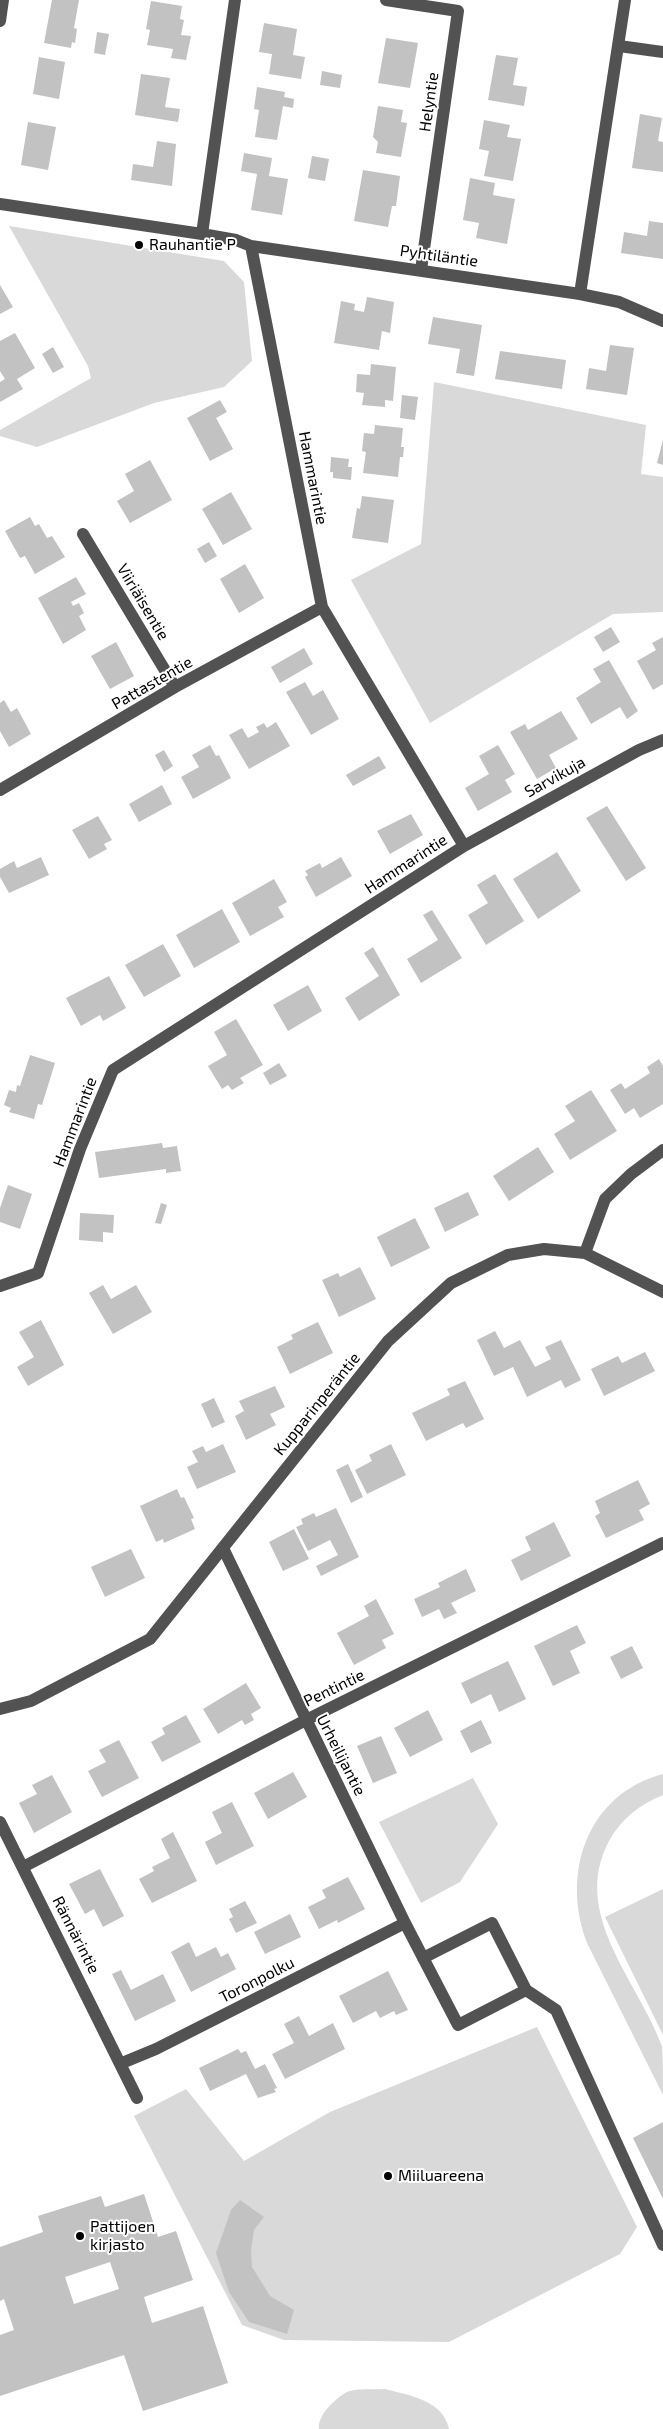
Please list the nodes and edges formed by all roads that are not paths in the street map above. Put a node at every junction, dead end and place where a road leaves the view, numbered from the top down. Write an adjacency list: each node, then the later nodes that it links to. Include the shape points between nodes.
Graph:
1 (3, 0): 5 (street)
2 (235, 0): 9 (street)
3 (386, 0): 11 (street, Helyntie, via 458,11)
4 (625, 0): 6 (street)
5 (0, 21)
6 (619, 46): 7 (street); 12 (street)
7 (663, 52)
8 (0, 204): 9 (street, Pyhtiläntie)
9 (202, 234): 10 (street, Pyhtiläntie)
10 (251, 246): 11 (street, Pyhtiläntie); 15 (street, Hammarintie)
11 (421, 270): 12 (street, Pyhtiläntie)
12 (580, 294): 13 (street, via 618,302)
13 (663, 321)
14 (83, 534): 16 (street, Viiriäisentie)
15 (322, 607): 16 (street, Pattastentie); 19 (street, Hammarintie)
16 (175, 687): 18 (street, Pattastentie)
17 (663, 740): 19 (street, Sarvikuja)
18 (0, 790)
19 (464, 846): 22 (street, Hammarintie, via 113,1070 80,1150 38,1273)
20 (663, 1150): 21 (street, via 605,1199)
21 (585, 1253): 23 (street); 25 (street, Kupparinperäntie, via 544,1249 508,1255 451,1283 388,1341)
22 (0, 1286)
23 (663, 1292)
24 (663, 1543): 27 (street, Pentintie)
25 (223, 1548): 26 (street, Kupparinperäntie, via 150,1639 31,1701); 27 (street, Urheilijantie)
26 (0, 1710)
27 (306, 1720): 29 (street, Pentintie); 30 (street, Urheilijantie)
28 (2, 1829): 29 (street, Rännärintie)
29 (23, 1867): 33 (street, Rännärintie)
30 (405, 1923): 31 (street, Urheilijantie); 33 (street, Toronpolku, via 156,2049)
31 (424, 1958): 32 (street, via 492,1923); 32 (street, Urheilijantie, via 458,2025)
32 (526, 1990): 35 (street, via 556,2010)
33 (122, 2063): 34 (street, Rännärintie)
34 (137, 2098)
35 (663, 2245)

